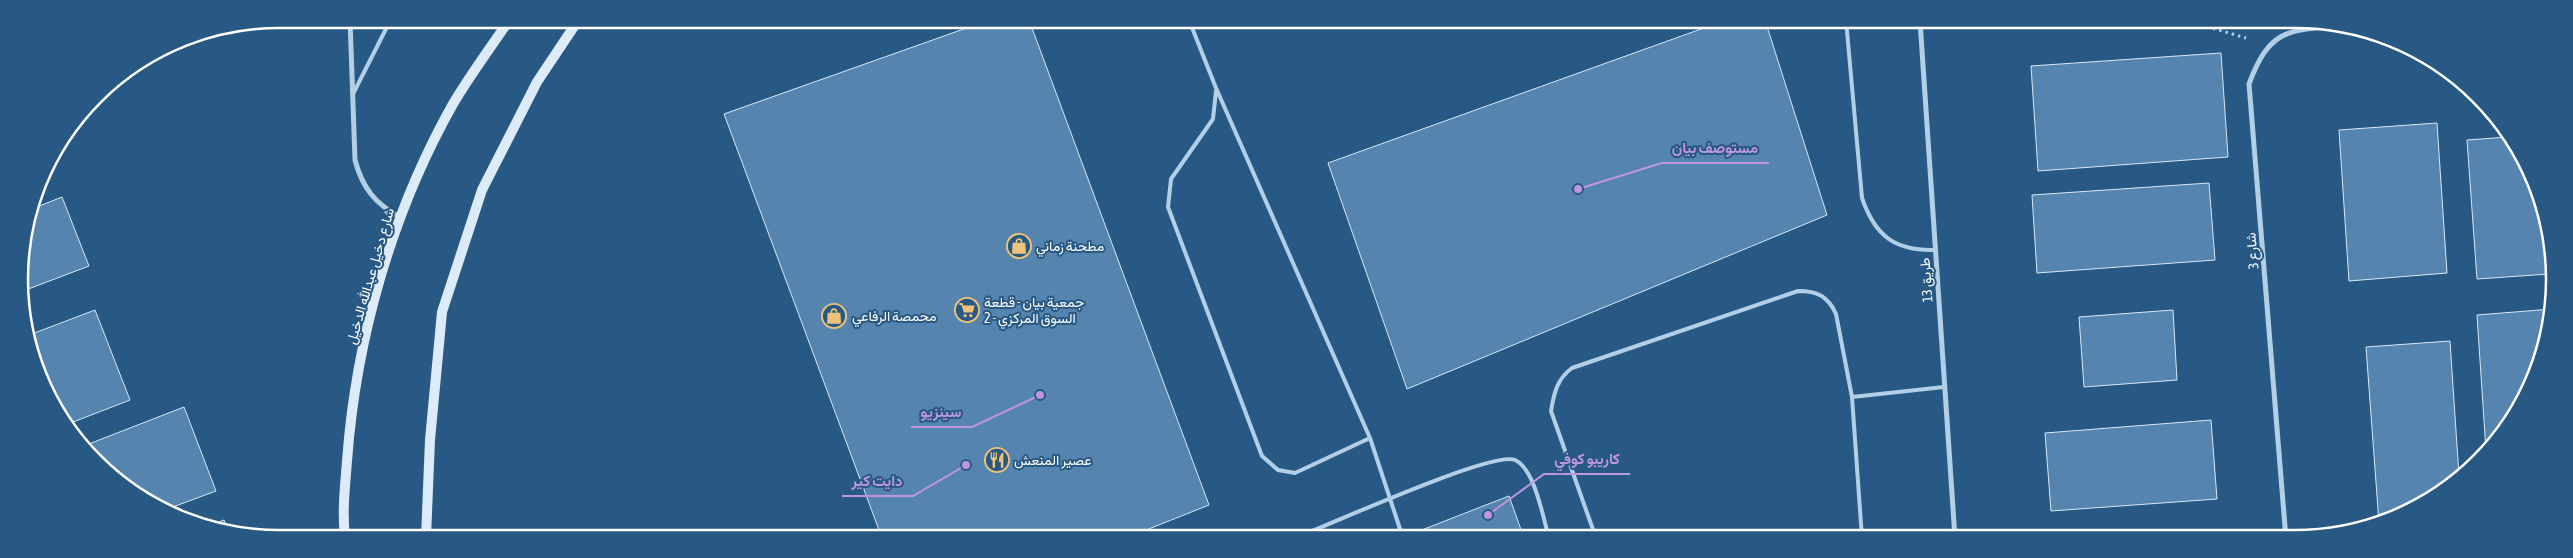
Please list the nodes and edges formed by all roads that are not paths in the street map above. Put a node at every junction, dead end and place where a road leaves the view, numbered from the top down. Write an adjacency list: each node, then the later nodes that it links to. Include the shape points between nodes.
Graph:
1 (350, 28): 10 (street)
2 (386, 28): 10 (lane)
3 (504, 28): 11 (street, شارع دخيل عبدالله الدخيل, via 453,104)
4 (574, 28): 18 (street, via 537,82 482,190 442,312 430,440)
5 (1193, 28): 9 (lane)
6 (1847, 28): 12 (lane, via 1862,198 1868,217 1880,233 1896,244 1915,250)
7 (1921, 28): 12 (street, طريق 13)
8 (2312, 28): 25 (street, شارع 3, via 2283,35 2269,45 2258,60 2249,84)
9 (1216, 88): 15 (lane); 15 (lane, via 1213,119 1171,179 1168,207 1262,456 1278,470 1295,473)
10 (352, 96): 11 (street, via 355,160 359,174 375,200)
11 (400, 217): 17 (street, شارع دخيل عبدالله الدخيل, via 368,329 351,409)
12 (1935, 250): 13 (street, طريق 13)
13 (1944, 387): 14 (lane); 24 (street, طريق 13)
14 (1852, 397): 22 (lane, via 1836,314 1831,303 1812,291 1798,291 1572,368 1559,381 1552,411); 23 (lane)
15 (1370, 438): 16 (lane)
16 (1391, 498): 19 (lane); 20 (lane); 21 (lane, via 1495,460 1514,460 1528,471)
17 (344, 530)
18 (426, 530)
19 (1314, 530)
20 (1401, 530)
21 (1547, 530)
22 (1593, 530)
23 (1861, 530)
24 (1954, 530)
25 (2285, 530)

